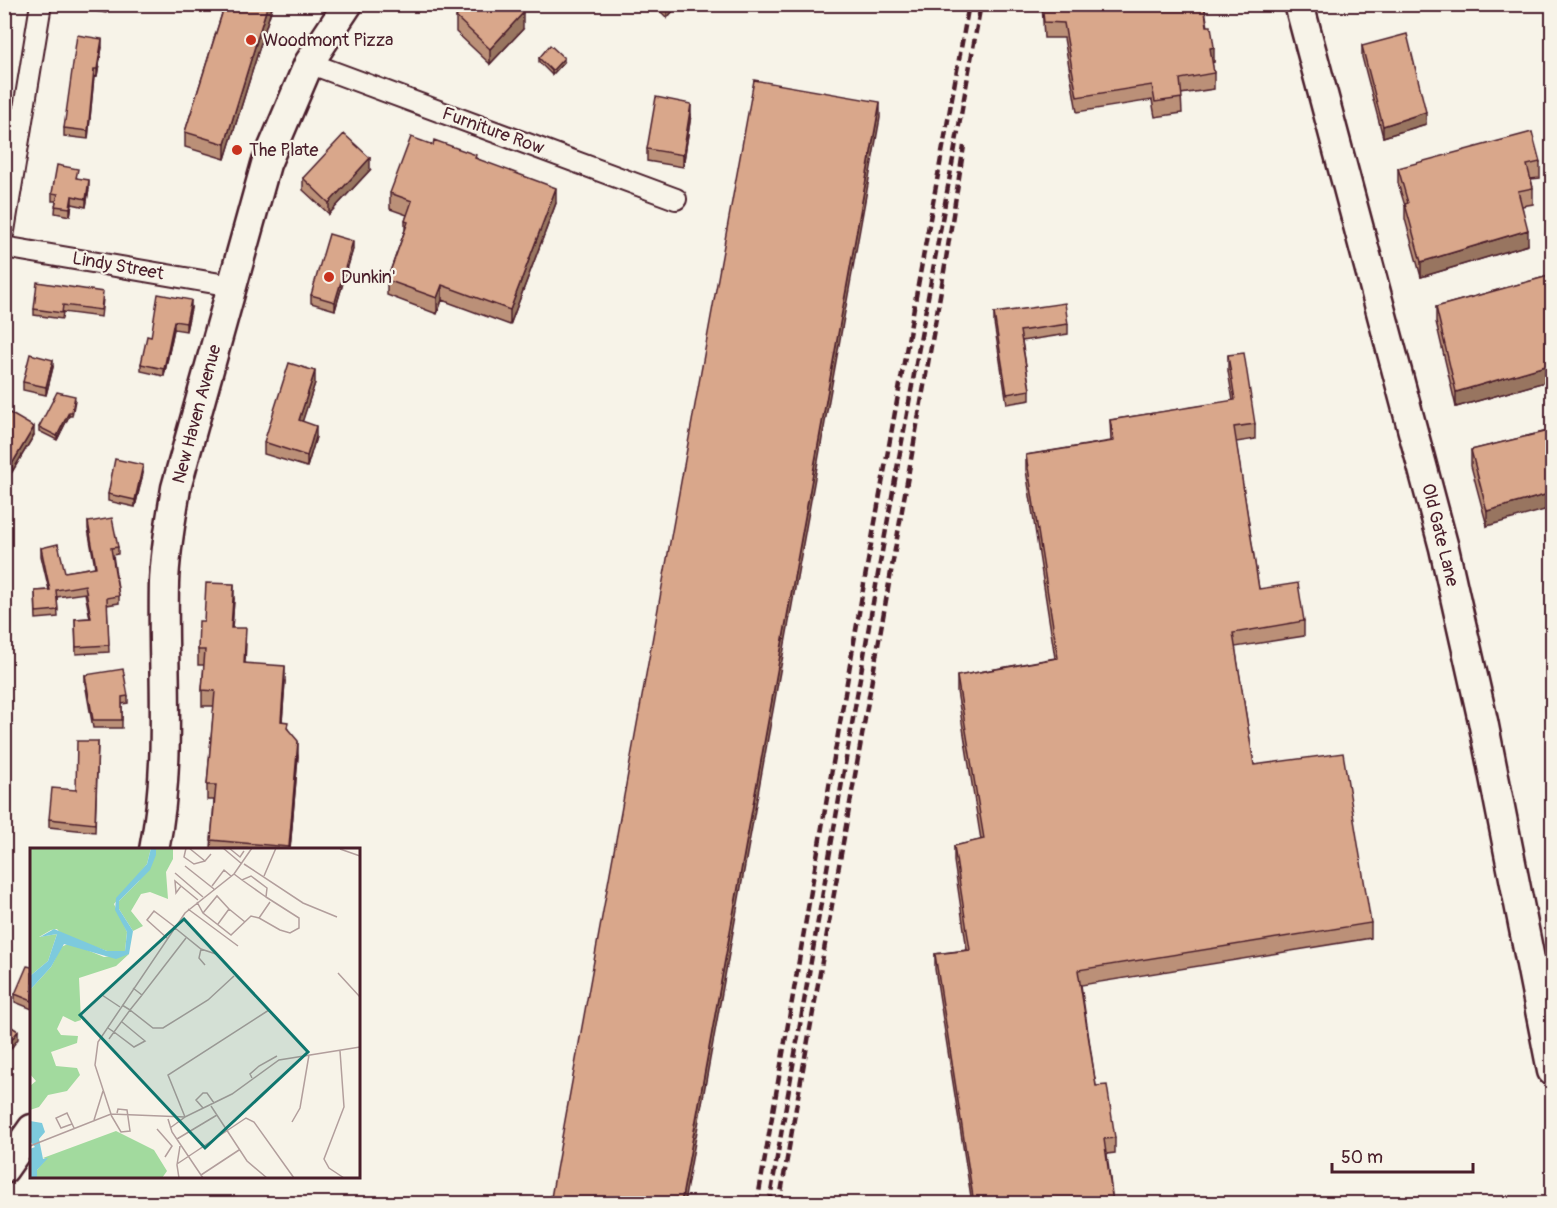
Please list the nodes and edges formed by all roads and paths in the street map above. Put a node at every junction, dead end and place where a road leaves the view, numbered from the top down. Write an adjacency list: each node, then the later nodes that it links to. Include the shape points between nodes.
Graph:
1 (41, 4): 6 (street)
2 (348, 4): 4 (main road, New Haven Avenue)
3 (1299, 4): 10 (main road, Old Gate Lane, via 1444,548 1483,721)
4 (309, 63): 5 (street, Furniture Row); 8 (main road, New Haven Avenue, via 266,164)
5 (676, 199)
6 (4, 231)
7 (4, 247): 8 (street, Lindy Street)
8 (232, 286): 9 (main road, New Haven Avenue, via 176,488 167,541 165,766)
9 (154, 848)
10 (1552, 1071)
11 (30, 1132): 12 (main road)
12 (4, 1169)

